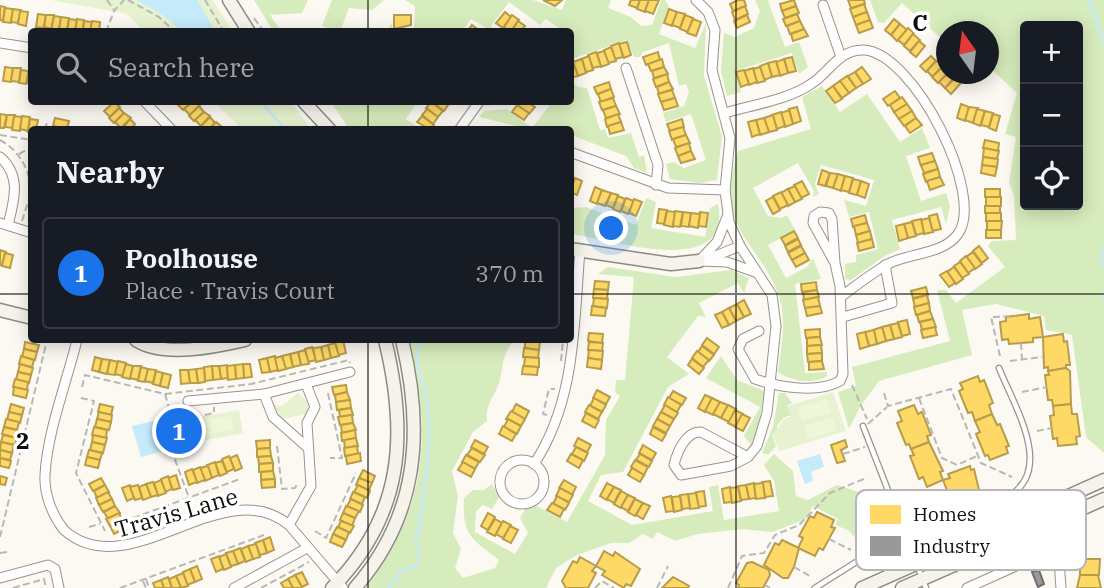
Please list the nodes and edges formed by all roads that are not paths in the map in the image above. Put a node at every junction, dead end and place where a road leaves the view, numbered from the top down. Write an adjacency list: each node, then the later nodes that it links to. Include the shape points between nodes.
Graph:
1 (229, 0): 4 (street)
2 (696, 0): 12 (street, via 714,24 712,70)
3 (823, 5): 7 (street)
4 (246, 28)
5 (0, 43): 6 (street)
6 (28, 47)
7 (841, 57): 12 (street, via 810,86); 27 (street, via 870,51 912,83 935,117 965,203 961,229 948,244)
8 (625, 68): 18 (street, via 658,165)
9 (148, 105): 13 (street)
10 (306, 105): 14 (street)
11 (477, 105): 15 (street)
12 (725, 113): 19 (street, via 730,148)
13 (168, 126)
14 (323, 126)
15 (462, 126)
16 (574, 154): 18 (street)
17 (0, 158): 21 (street, via 15,181)
18 (656, 185): 19 (street, via 680,191)
19 (724, 190): 20 (street)
20 (727, 217): 23 (street); 25 (street, via 717,242)
21 (8, 225): 22 (street)
22 (28, 232)
23 (740, 246): 25 (street); 29 (street)
24 (575, 250): 25 (street, via 662,263); 28 (street)
25 (699, 261): 29 (street, via 734,263)
26 (835, 264): 26 (street, via 813,223 820,212 829,213 832,219); 30 (street)
27 (886, 265): 30 (street); 33 (street, via 892,303)
28 (574, 268)
29 (757, 272): 43 (street, via 775,309)
30 (842, 296): 33 (street)
31 (0, 310): 32 (street)
32 (28, 317)
33 (843, 317): 43 (street, via 843,378 816,387)
34 (759, 331): 43 (street, via 743,339 738,349 753,378)
35 (76, 343): 57 (street, Travis Lane, via 45,479 52,511 72,537 97,550 129,550 249,510 270,512)
36 (141, 343): 37 (street, via 170,348)
37 (217, 343)
38 (386, 343): 66 (street, via 398,403 396,469 377,524)
39 (403, 343): 69 (street, via 415,412 412,478 396,528)
40 (570, 343): 50 (street, via 567,391 557,422)
41 (999, 368): 53 (lane, via 1030,449 1027,479)
42 (349, 372): 44 (street)
43 (771, 383): 49 (street, via 762,435)
44 (306, 384): 45 (street); 48 (street, via 315,407 307,423)
45 (264, 394): 46 (street); 48 (street, via 273,417 303,440)
46 (188, 401)
47 (866, 425): 52 (lane)
48 (310, 453): 57 (street, via 310,492)
49 (748, 457): 49 (street, via 694,432 674,465 679,474 687,474 723,468)
50 (532, 460): 50 (street, via 543,483 533,500 512,501 500,484 503,471 514,461)
51 (1104, 480): 54 (street)
52 (888, 490)
53 (1016, 490)
54 (1082, 490)
55 (1104, 499): 56 (street)
56 (1086, 507)
57 (289, 525): 58 (street, Travis Lane)
58 (307, 548): 66 (street, Travis Lane); 68 (street)
59 (856, 562): 70 (lane)
60 (901, 570): 71 (street)
61 (953, 570): 65 (street)
62 (1007, 570): 73 (street)
63 (1060, 570): 74 (street)
64 (0, 578): 67 (street, via 48,565 55,569)
65 (924, 584): 72 (street)
66 (337, 586)
67 (59, 588)
68 (234, 588)
69 (355, 588)
70 (815, 588)
71 (862, 588)
72 (902, 588)
73 (967, 588)
74 (1061, 588)

